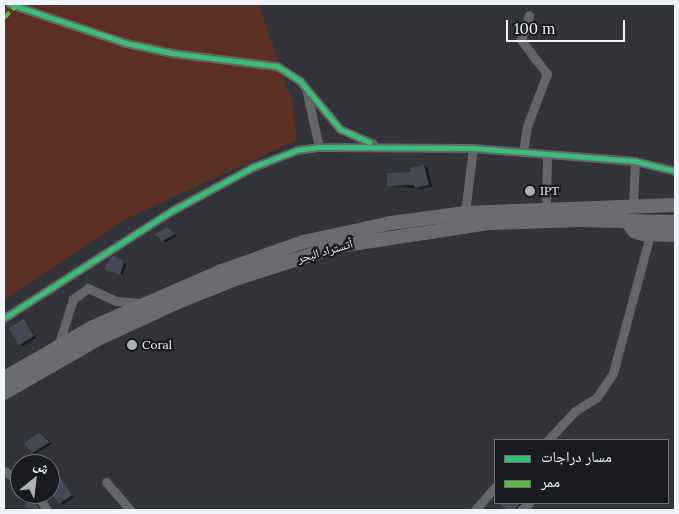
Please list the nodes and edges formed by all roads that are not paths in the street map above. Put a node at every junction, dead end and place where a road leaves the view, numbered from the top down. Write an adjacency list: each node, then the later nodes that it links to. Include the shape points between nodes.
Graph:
1 (10, 4): 3 (street, via 126,43 172,53 277,66 290,73)
2 (528, 15): 7 (street, via 521,40 547,74 526,126)
3 (305, 88): 4 (street); 5 (street, via 340,129)
4 (319, 146): 5 (street); 20 (street, via 263,162 181,206)
5 (382, 146): 6 (street)
6 (473, 148): 7 (street); 14 (street)
7 (523, 152): 8 (street)
8 (547, 154): 9 (street); 13 (street)
9 (635, 161): 10 (street); 12 (street)
10 (675, 171)
11 (675, 205): 12 (highway, أتستراد البحر)
12 (633, 206): 13 (highway, أتستراد البحر)
13 (546, 208): 14 (highway, أتستراد البحر)
14 (465, 213): 19 (highway, أتستراد البحر, via 391,223 303,242)
15 (626, 220): 16 (highway, أتستراد البحر); 17 (highway, via 634,231); 23 (highway, أتستراد البحر, via 490,224 339,246 234,279 178,302 96,340)
16 (675, 222)
17 (650, 235): 18 (highway); 24 (street, via 613,373 596,397 575,411)
18 (675, 235)
19 (153, 300): 21 (highway, أتستراد البحر); 21 (street, via 123,303 88,288 73,299)
20 (4, 318)
21 (58, 346): 22 (highway, أتستراد البحر)
22 (4, 378)
23 (4, 393)
24 (549, 439)
25 (106, 482): 27 (street)
26 (494, 488): 28 (street)
27 (130, 510)
28 (475, 510)

